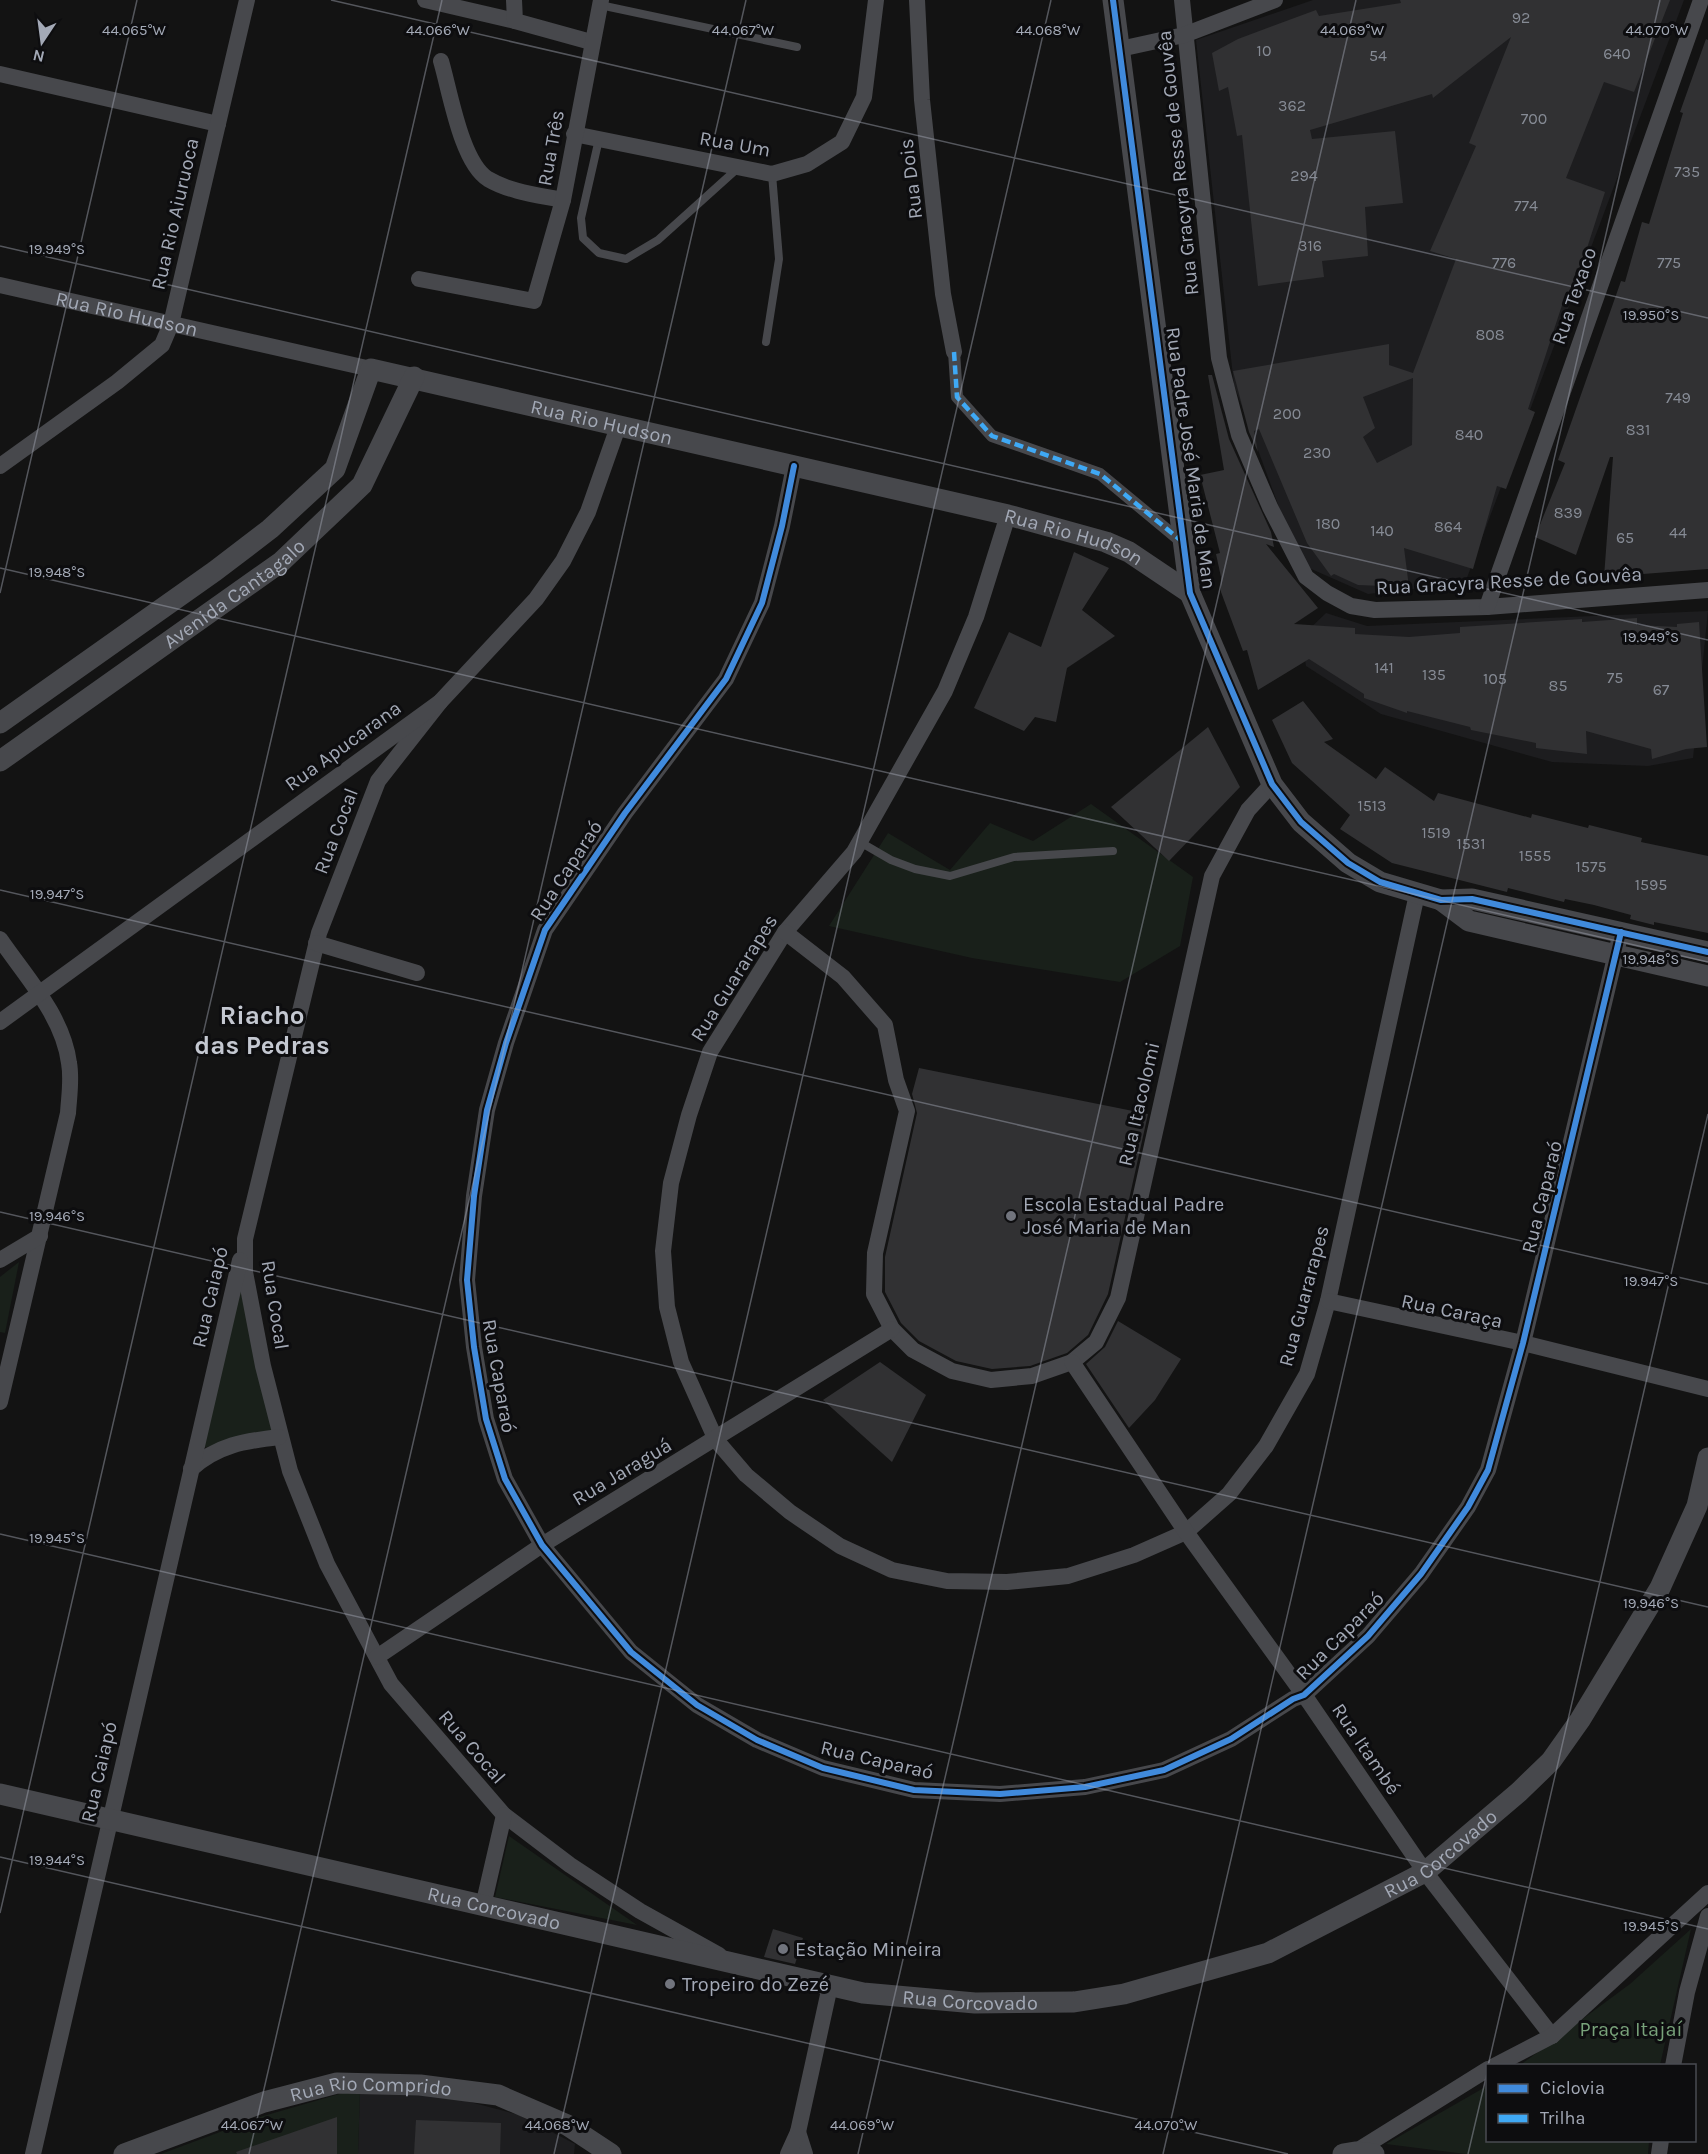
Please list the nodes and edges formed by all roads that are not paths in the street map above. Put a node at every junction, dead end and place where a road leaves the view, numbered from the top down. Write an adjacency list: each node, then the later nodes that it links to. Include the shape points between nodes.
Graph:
1 (248, 0): 18 (street, Rua Rio Aiuruoca)
2 (425, 0): 11 (street)
3 (514, 0): 11 (street)
4 (876, 0): 22 (street, Rua Um, via 864,98 842,142 807,164)
5 (917, 0): 28 (street, Rua Dois, via 922,100 943,294)
6 (1113, 0): 15 (street, Rua Padre José Maria de Man)
7 (1182, 0): 12 (street, Rua Gracyra Resse de Gouvêa)
8 (1275, 0): 12 (street)
9 (1701, 0): 38 (street, Rua Texaco)
10 (600, 2): 13 (street, Rua Três); 14 (lane)
11 (514, 21): 13 (street)
12 (1184, 35): 15 (street); 38 (street, Rua Gracyra Resse de Gouvêa, via 1220,358 1239,435 1292,553 1306,577 1351,606 1375,610)
13 (591, 42): 19 (street, Rua Três)
14 (797, 47)
15 (1119, 49): 35 (street, Rua Padre José Maria de Man)
16 (441, 61): 23 (street, via 469,157 486,178 509,189)
17 (0, 74): 18 (street)
18 (218, 124): 26 (street, Rua Rio Aiuruoca)
19 (574, 134): 20 (street, Rua Um); 23 (street, Rua Três)
20 (598, 139): 21 (street, Rua Um); 21 (lane, via 581,218 583,238 599,253 626,259 658,240)
21 (738, 168): 22 (street, Rua Um)
22 (772, 174): 27 (lane, via 779,259)
23 (563, 200): 24 (street, Rua Três, via 534,301)
24 (419, 279)
25 (0, 285): 26 (street, Rua Rio Hudson)
26 (171, 324): 29 (street, Rua Rio Hudson); 32 (street, Rua Rio Aiuruoca, via 162,345)
27 (766, 342)
28 (954, 352): 35 (street, via 957,397 992,436 1100,474)
29 (371, 369): 30 (street, Rua Rio Hudson); 40 (street, Avenida Cantagalo, via 335,469 270,529 215,572)
30 (414, 377): 31 (street, Rua Rio Hudson); 41 (street, Avenida Cantagalo, via 362,485 281,562)
31 (619, 424): 33 (street, Rua Rio Hudson); 39 (street, Rua Apucarana, via 588,512 563,561 537,599)
32 (0, 466)
33 (794, 466): 34 (street, Rua Rio Hudson); 72 (street, Rua Caparaó, via 762,603 726,679 625,813 545,930 506,1043 488,1110 474,1196 467,1280 474,1347 486,1419 505,1479)
34 (1008, 515): 37 (street, Rua Rio Hudson, via 1106,542 1129,552); 43 (street, Rua Guararapes, via 976,617 945,691)
35 (1184, 543): 37 (street, Rua Padre José Maria de Man)
36 (1708, 590): 38 (street, Rua Gracyra Resse de Gouvêa)
37 (1190, 593): 42 (street, Rua Padre José Maria de Man)
38 (1487, 607)
39 (440, 702): 50 (street, Rua Cocal, via 378,781); 55 (street, Rua Apucarana)
40 (0, 723)
41 (0, 761)
42 (1272, 784): 45 (street, Rua Padre José Maria de Man, via 1301,822 1348,863 1380,882); 64 (street, Rua Itacolomi, via 1248,810 1212,876 1118,1298 1096,1342)
43 (860, 842): 44 (lane, via 891,860 950,876 1014,857); 47 (street, Rua Guararapes)
44 (1113, 851)
45 (1417, 894): 46 (street, Rua Padre José Maria de Man); 60 (street, Rua Guararapes)
46 (1441, 900): 48 (street, Rua Padre José Maria de Man, via 1472,899); 52 (street, Rua Padre José Maria de Man, via 1469,921)
47 (785, 932): 61 (street, Rua Itacolomi, via 843,977 885,1025 907,1112 874,1253 874,1294); 68 (street, Rua Guararapes, via 710,1052 671,1183 663,1251 667,1307 681,1362)
48 (1621, 933): 51 (street, Rua Padre José Maria de Man); 52 (street, Rua Caparaó)
49 (0, 939): 55 (street)
50 (316, 942): 53 (street); 58 (street, Rua Cocal)
51 (1708, 952)
52 (1617, 955): 54 (street, Rua Padre José Maria de Man); 63 (street, Rua Caparaó)
53 (417, 973)
54 (1708, 976)
55 (38, 995): 56 (street, Rua Apucarana); 57 (street, via 61,1033 70,1065 68,1113)
56 (0, 1022)
57 (40, 1236): 59 (street); 62 (street)
58 (245, 1239): 67 (street, Rua Cocal, via 245,1272); 70 (street, Rua Caiapó)
59 (0, 1260)
60 (1328, 1301): 63 (street, Rua Caraça); 71 (street, Rua Guararapes, via 1306,1374 1266,1446 1229,1494)
61 (892, 1329): 64 (street, Rua Itacolomi, via 913,1350 951,1371 992,1380 1032,1376); 68 (street, Rua Jaraguá)
62 (8, 1340): 66 (street)
63 (1523, 1343): 65 (street, Rua Caraça); 74 (street, Rua Caparaó, via 1488,1470 1468,1507 1421,1574 1368,1635)
64 (1072, 1362): 71 (street, Rua Itambé)
65 (1708, 1389)
66 (0, 1402)
67 (279, 1437): 70 (street, via 239,1441 207,1454); 73 (street, Rua Cocal, via 327,1564)
68 (716, 1440): 71 (street, Rua Guararapes, via 746,1475 790,1512 840,1546 892,1570 947,1581 1007,1582 1068,1576 1134,1555); 72 (street, Rua Jaraguá)
69 (1708, 1458): 78 (street, Rua Corcovado, via 1696,1506 1660,1588 1580,1720 1551,1761)
70 (191, 1470): 77 (street, Rua Caiapó)
71 (1186, 1532): 74 (street, Rua Itambé)
72 (542, 1545): 73 (street, Rua Jaraguá); 74 (street, Rua Caparaó, via 631,1653 697,1705 757,1740 823,1768 914,1790 1000,1794 1085,1786 1164,1770 1231,1739)
73 (377, 1657): 76 (street, Rua Cocal, via 391,1684)
74 (1304, 1695): 78 (street, Rua Itambé)
75 (0, 1794): 77 (street, Rua Corcovado)
76 (504, 1815): 80 (street, Rua Cocal); 82 (street, Rua Cocal, via 570,1866)
77 (110, 1818): 80 (street, Rua Corcovado); 90 (street, Rua Caiapó)
78 (1425, 1872): 83 (street, Rua Corcovado, via 1268,1953 1124,1994 1074,2002 975,2003 895,1998); 84 (street, Rua Itambé)
79 (1708, 1893): 84 (street)
80 (483, 1906): 82 (street, Rua Corcovado)
81 (1708, 1916): 86 (street, via 1687,1992)
82 (735, 1965): 83 (street, Rua Corcovado)
83 (830, 1986): 88 (street)
84 (1552, 2036): 85 (street)
85 (1498, 2064)
86 (1673, 2064)
87 (1486, 2070): 89 (street)
88 (798, 2132): 93 (street); 94 (street)
89 (1358, 2153)
90 (33, 2154)
91 (124, 2154): 92 (street, Rua Rio Comprido, via 264,2102 337,2083 420,2085 498,2096 567,2124)
92 (611, 2154)
93 (788, 2154)
94 (805, 2154)

